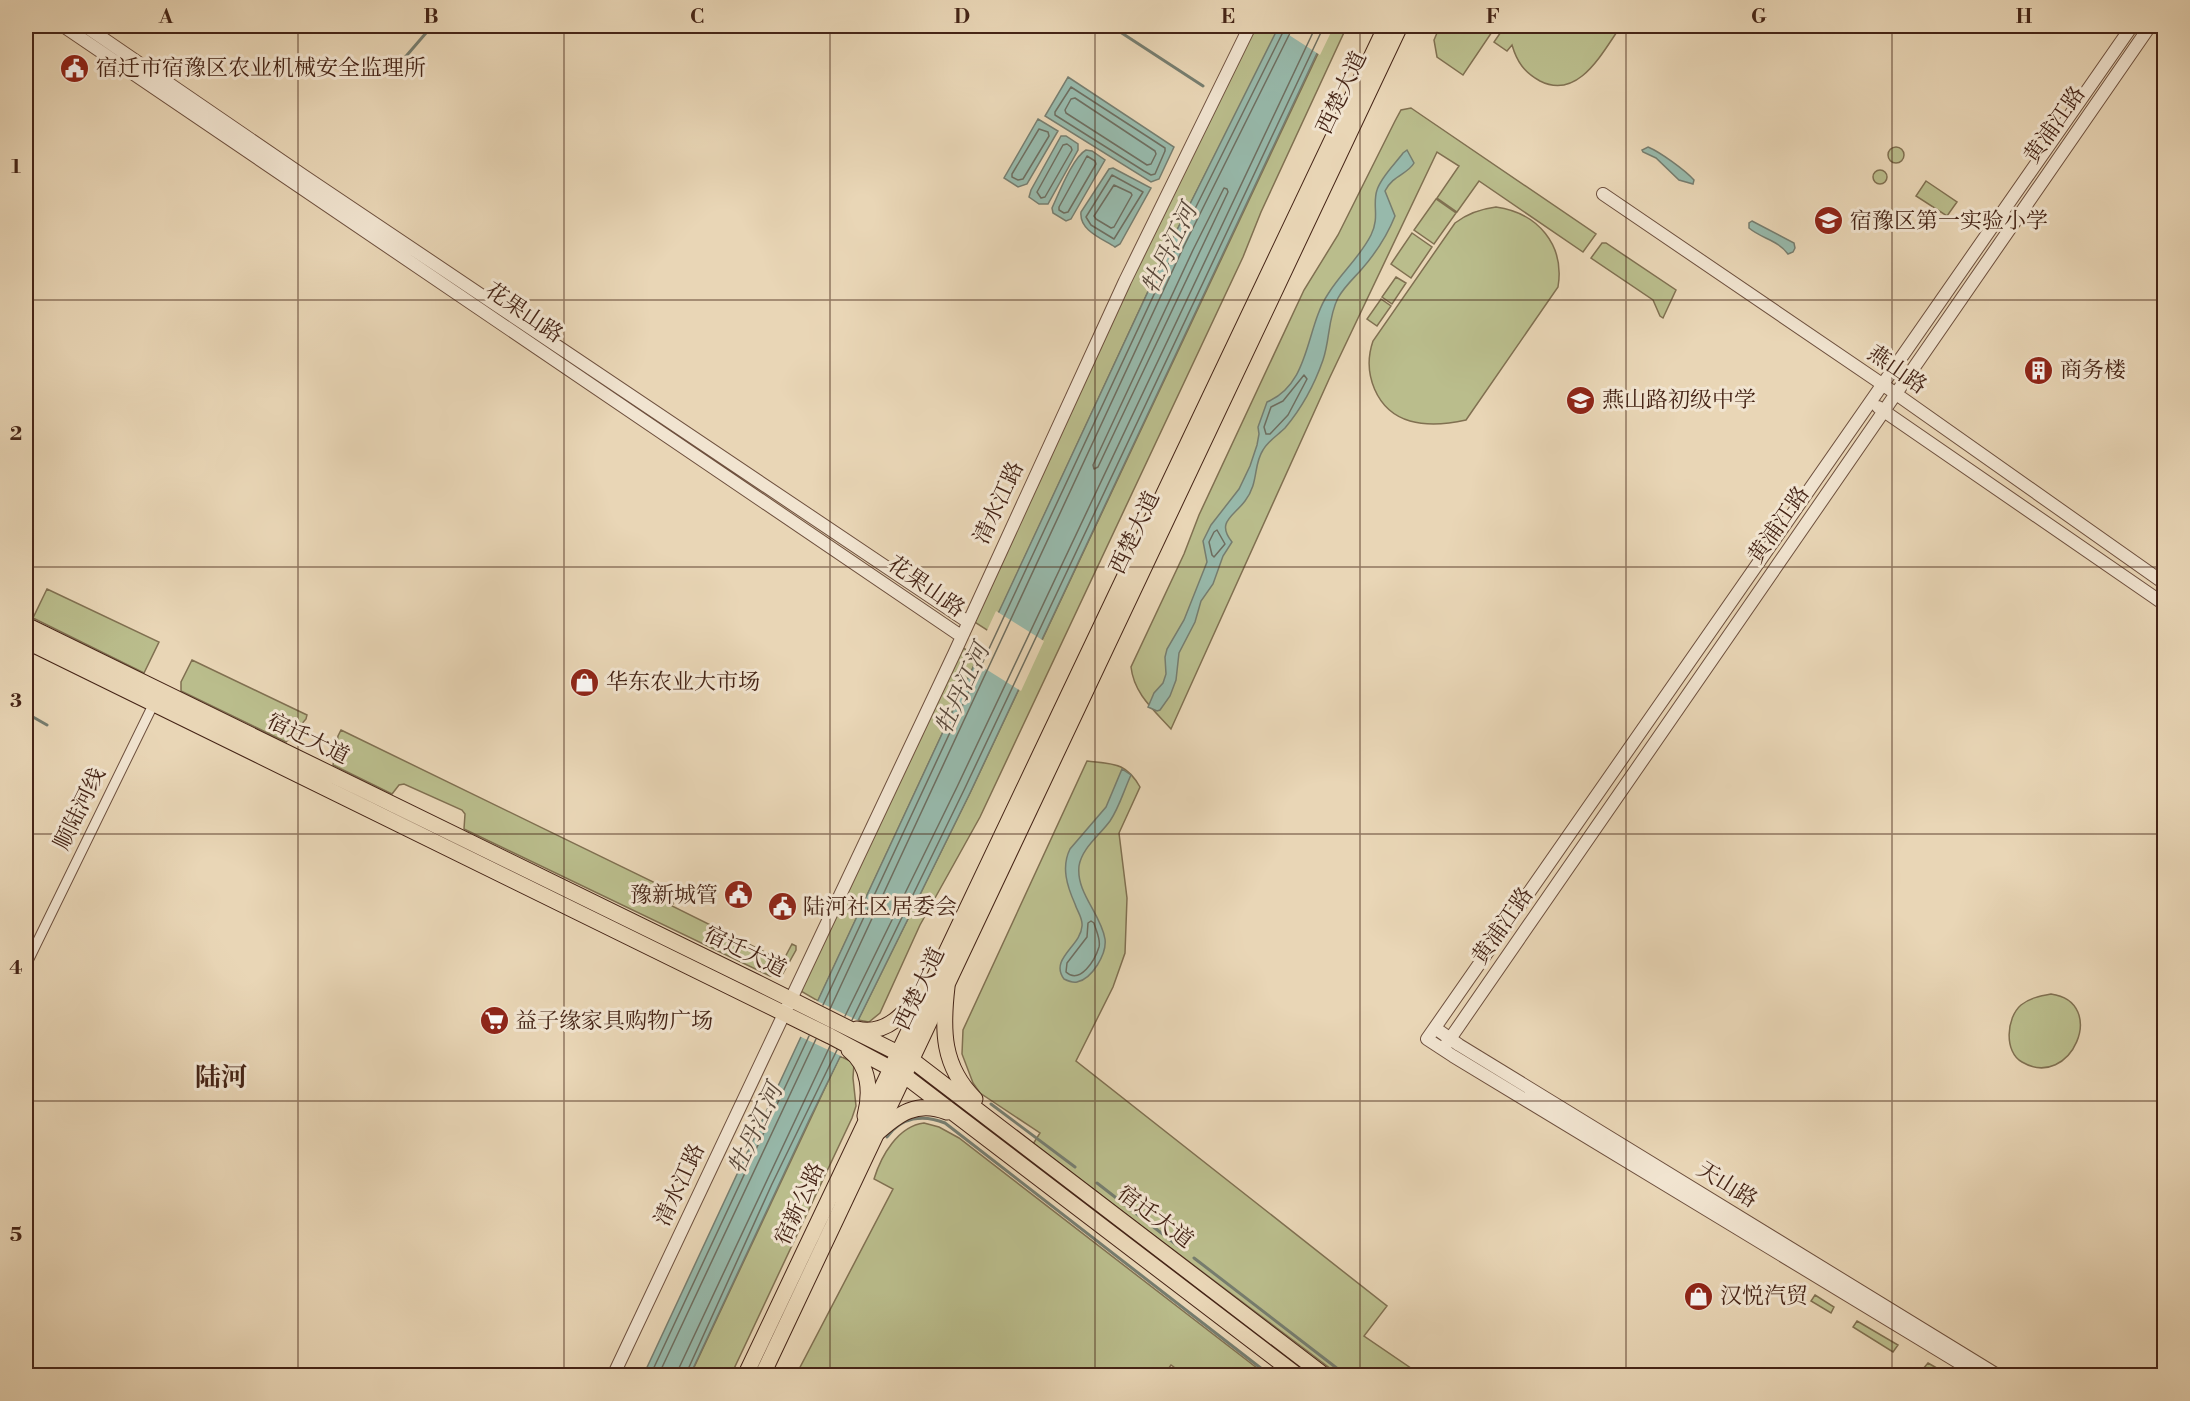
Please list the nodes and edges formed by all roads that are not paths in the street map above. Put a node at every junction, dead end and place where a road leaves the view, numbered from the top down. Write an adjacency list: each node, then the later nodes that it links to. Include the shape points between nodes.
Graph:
1 (63, 26): 17 (street, 花果山路)
2 (85, 26): 15 (street, 花果山路)
3 (1250, 26): 15 (street, 清水江路, via 1121,291)
4 (1386, 26): 21 (main road, 西楚大道)
5 (1400, 26): 22 (main road, 西楚大道)
6 (2132, 26): 9 (street, 黄浦江路)
7 (2150, 26): 10 (street, 黄浦江路)
8 (1603, 194): 9 (street, 燕山路)
9 (1882, 384): 10 (street, 燕山路); 11 (street, 黄浦江路)
10 (1894, 393): 12 (street, 黄浦江路); 13 (street, 燕山路)
11 (1870, 401): 12 (street, 燕山路); 25 (street, 黄浦江路)
12 (1883, 410): 14 (street, 燕山路); 28 (street, 黄浦江路)
13 (2164, 583)
14 (2164, 604)
15 (968, 622): 17 (street, 清水江路)
16 (26, 625): 23 (main road, 宿迁大道)
17 (962, 636): 23 (street, 清水江路)
18 (26, 641): 19 (main road, 宿迁大道)
19 (154, 703): 20 (street, 顺陆河线); 23 (main road, 宿迁大道)
20 (26, 965)
21 (932, 979): 24 (main road, via 892,1023 873,1031); 29 (main road, 西楚大道)
22 (947, 985): 30 (main road, 西楚大道); 36 (main road, via 943,1023 951,1064 963,1087)
23 (790, 1007): 24 (main road, 宿迁大道); 26 (main road, 宿迁大道); 37 (street, 清水江路)
24 (849, 1028): 29 (main road, 宿迁大道)
25 (1435, 1028): 27 (street, 黄浦江路); 28 (street, 天山路)
26 (830, 1035): 31 (main road, 宿迁大道); 34 (main road, via 855,1054 863,1068 870,1093)
27 (1427, 1039): 28 (street, 天山路)
28 (1446, 1044): 42 (street, 天山路); 43 (street, 天山路)
29 (897, 1052): 30 (main road, 宿迁大道); 31 (main road, 宿新公路)
30 (912, 1060): 32 (main road, 宿新公路); 36 (main road, 宿迁大道)
31 (890, 1068): 32 (main road, 宿迁大道); 34 (main road, 宿新公路)
32 (904, 1076): 33 (main road, 宿迁大道); 35 (main road, 宿新公路)
33 (959, 1117): 35 (main road, via 936,1108 913,1108); 40 (main road, 宿迁大道)
34 (863, 1124): 38 (main road, 宿新公路)
35 (876, 1134): 39 (main road, 宿新公路)
36 (1013, 1137): 41 (main road, 宿迁大道)
37 (613, 1376)
38 (745, 1376)
39 (762, 1376)
40 (1298, 1376)
41 (1325, 1376)
42 (1981, 1376)
43 (1999, 1376)

